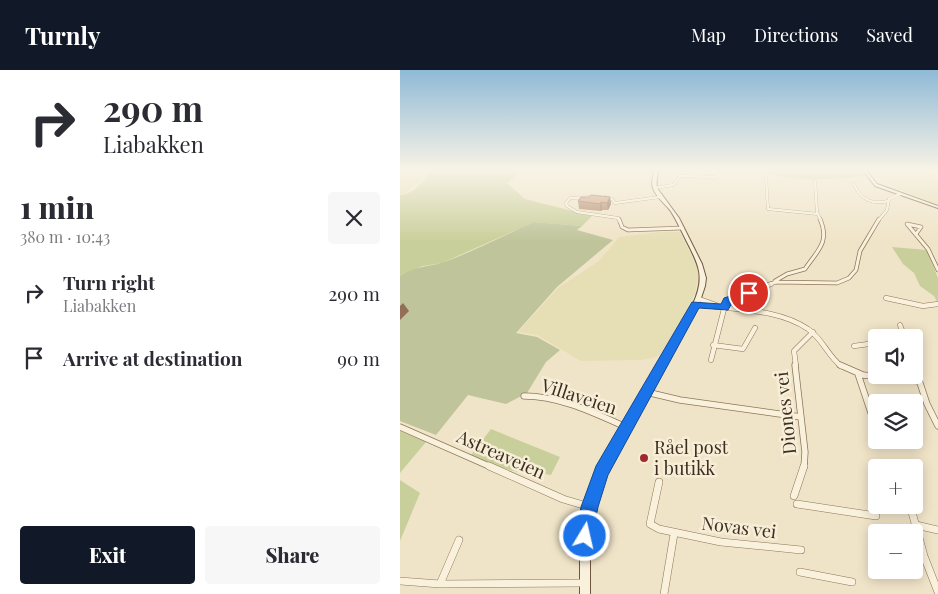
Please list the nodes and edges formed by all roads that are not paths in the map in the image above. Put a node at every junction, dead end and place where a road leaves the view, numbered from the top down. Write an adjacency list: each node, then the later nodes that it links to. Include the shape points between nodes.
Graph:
1 (658, 193): 6 (main road)
2 (767, 193): 9 (street, via 768,209)
3 (816, 193): 9 (street)
4 (859, 193): 7 (street, via 868,202 880,204)
5 (900, 194): 7 (street); 8 (main road)
6 (660, 197): 10 (main road, via 674,212); 10 (street, via 615,202 608,197 582,196 570,198 566,204 577,212 618,218 622,227 628,230)
7 (888, 201): 14 (street, via 887,210 859,254 852,276 837,283)
8 (938, 207)
9 (818, 214): 14 (street, via 826,235 822,245 806,268 782,276)
10 (682, 228): 16 (main road, via 703,272 704,284)
11 (916, 234): 12 (street, via 928,249)
12 (937, 269): 13 (street)
13 (938, 274)
14 (776, 282): 18 (street, via 730,300)
15 (886, 298): 17 (street, via 919,306)
16 (697, 302): 18 (street); 30 (main road)
17 (938, 304)
18 (724, 308): 22 (street, via 790,320); 24 (street)
19 (900, 325): 21 (street)
20 (755, 328): 24 (street, via 743,348)
21 (902, 329)
22 (813, 332): 27 (street, via 836,362); 33 (street, Diones vei, via 794,352)
23 (868, 344): 25 (street)
24 (713, 345): 26 (street)
25 (854, 346)
26 (710, 360)
27 (858, 374): 28 (street); 32 (street)
28 (868, 375)
29 (920, 384): 34 (street)
30 (646, 392): 33 (street); 36 (main road)
31 (524, 396): 36 (street, Villaveien, via 552,400)
32 (868, 404)
33 (801, 417): 38 (street, Diones vei, via 805,467)
34 (938, 426)
35 (400, 427): 40 (street, Astreaveien, via 563,499)
36 (626, 427): 40 (main road, via 602,472)
37 (659, 482): 44 (street, Novas vei, via 650,524)
38 (794, 496)
39 (797, 504): 41 (street)
40 (590, 507): 51 (main road, via 584,548)
41 (876, 516)
42 (923, 527): 43 (street)
43 (938, 530)
44 (674, 534): 46 (street, Novas vei); 55 (street)
45 (459, 540): 52 (street)
46 (802, 550)
47 (923, 552): 53 (street)
48 (800, 572): 50 (street)
49 (400, 582): 52 (street)
50 (852, 582)
51 (584, 583): 52 (street); 54 (main road)
52 (440, 584)
53 (938, 592)
54 (585, 594)
55 (664, 594)

